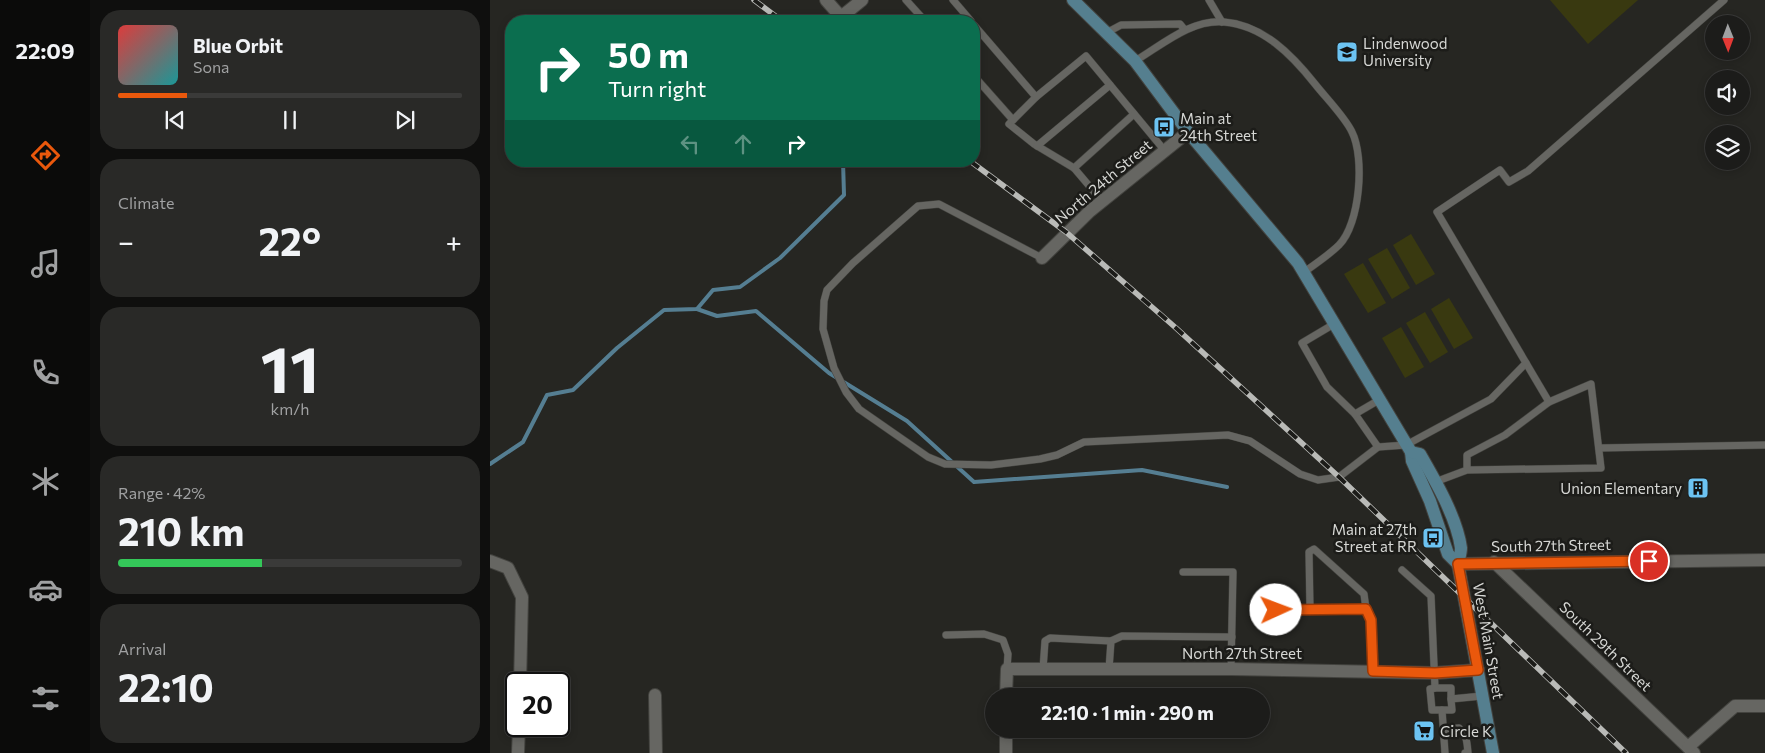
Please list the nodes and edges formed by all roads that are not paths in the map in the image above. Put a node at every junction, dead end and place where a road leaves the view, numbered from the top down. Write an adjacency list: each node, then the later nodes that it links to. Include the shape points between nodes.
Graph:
1 (826, 0): 8 (street)
2 (862, 0): 9 (street)
3 (906, 0): 10 (lane)
4 (953, 0): 11 (lane)
5 (1073, 0): 15 (main road)
6 (1209, 0): 12 (lane)
7 (1724, 0): 30 (lane, via 1528,171 1509,182 1500,170 1437,212)
8 (839, 15)
9 (843, 15)
10 (920, 15)
11 (966, 15)
12 (1222, 22): 13 (lane); 28 (lane, via 1240,25 1276,41 1302,68 1352,132 1360,171 1356,211 1341,244)
13 (1184, 29): 15 (lane, via 1180,24 1122,25); 16 (lane)
14 (980, 31): 19 (lane)
15 (1106, 33): 16 (main road)
16 (1135, 61): 22 (main road)
17 (980, 83): 21 (lane)
18 (1110, 85): 19 (lane, via 1086,56); 20 (lane); 23 (lane)
19 (1036, 97): 21 (lane)
20 (1134, 114): 24 (lane); 25 (lane)
21 (1013, 120): 23 (lane, via 1009,124)
22 (1188, 132): 24 (street, North 24th Street); 28 (main road)
23 (1037, 146): 25 (lane)
24 (1165, 151): 26 (street, North 24th Street)
25 (1074, 168): 26 (lane)
26 (1102, 201): 27 (street, North 24th Street)
27 (1042, 258): 35 (lane, via 939,204 918,206 827,290 823,329 834,368 846,392 860,409 928,457 945,464 991,465 1033,460 1057,455 1084,442 1228,435 1250,441 1300,474 1318,480 1339,477)
28 (1303, 273): 29 (main road)
29 (1334, 324): 31 (main road); 33 (lane, via 1302,343 1327,387)
30 (1526, 363): 32 (lane); 37 (lane, via 1491,399)
31 (1379, 400): 33 (lane); 37 (main road)
32 (1549, 402): 36 (lane, via 1591,384); 38 (lane, via 1506,435 1467,455)
33 (1355, 414): 35 (lane)
34 (1765, 445): 36 (lane)
35 (1378, 447): 37 (lane)
36 (1599, 448): 38 (lane, via 1601,468)
37 (1409, 449): 39 (main road, via 1420,454); 43 (main road, via 1448,554)
38 (1467, 470): 39 (lane)
39 (1435, 482): 43 (main road, via 1461,550)
40 (1765, 560): 42 (street, South 27th Street)
41 (490, 561): 58 (street, via 508,568 522,597)
42 (1494, 562): 43 (street, South 27th Street); 70 (street, South 29th Street)
43 (1458, 564): 56 (main road, West Main Street)
44 (1402, 570): 59 (lane, via 1431,596)
45 (1183, 572): 50 (lane, via 1233,572)
46 (1310, 609): 47 (lane); 47 (lane, via 1309,552 1314,549 1364,594); 48 (lane)
47 (1366, 609): 57 (lane, via 1371,620)
48 (1276, 610)
49 (946, 635): 53 (lane, via 984,634 1003,640 1008,654)
50 (1232, 637): 51 (lane, via 1122,636); 52 (lane)
51 (1111, 641): 54 (lane, via 1050,638 1045,641); 55 (lane)
52 (1231, 668): 55 (street, North 27th Street); 57 (street, North 27th Street)
53 (1006, 669): 54 (street, North 27th Street); 60 (street)
54 (1043, 669): 55 (street, North 27th Street)
55 (1109, 669)
56 (1478, 670): 59 (street, North 27th Street); 63 (main road, West Main Street)
57 (1373, 671): 59 (street, North 27th Street)
58 (520, 672)
59 (1435, 673): 61 (lane)
60 (1006, 688)
61 (1435, 688): 64 (lane, via 1451,688); 66 (lane, via 1430,689 1432,710)
62 (655, 695): 72 (street)
63 (1482, 696): 64 (lane); 76 (main road, West Main Street)
64 (1451, 699): 66 (lane, via 1452,710)
65 (1765, 706): 70 (street, via 1735,706)
66 (1442, 710): 67 (lane)
67 (1443, 729): 74 (lane); 75 (lane, via 1459,728 1463,731 1467,738 1468,753)
68 (519, 737): 71 (street)
69 (1006, 738): 73 (street)
70 (1691, 750)
71 (518, 753)
72 (656, 753)
73 (1006, 753)
74 (1444, 753)
75 (1465, 753)
76 (1493, 753)

